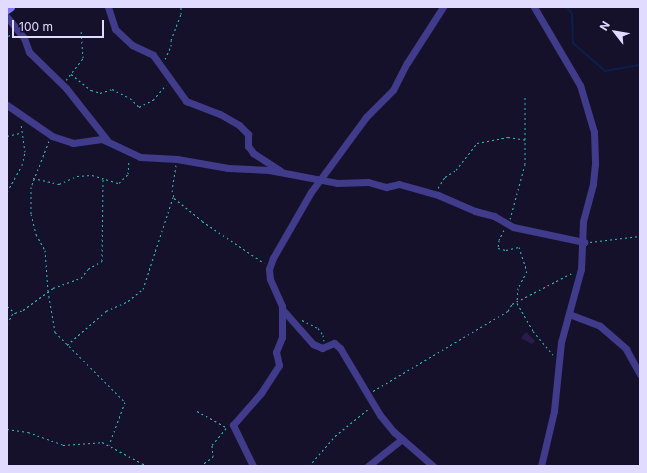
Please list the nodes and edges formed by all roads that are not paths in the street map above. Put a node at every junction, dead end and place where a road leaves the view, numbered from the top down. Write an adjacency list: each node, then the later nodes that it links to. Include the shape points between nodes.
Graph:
1 (10, 7): 5 (street)
2 (108, 7): 9 (street, via 115,28 139,49 150,52 188,102 220,114 239,125 248,134 248,146 253,153)
3 (443, 7): 10 (street, via 406,62 393,90 370,113)
4 (534, 7): 11 (street, via 580,86 591,122 595,164 593,184 583,222)
5 (7, 9)
6 (7, 17): 8 (street, via 24,38 29,52 61,83)
7 (7, 105): 8 (street, via 52,136 73,143)
8 (106, 140): 9 (street, via 140,157 177,159)
9 (282, 173): 10 (street)
10 (319, 180): 11 (street, via 337,183 368,182 386,187 398,184 494,216 525,230); 12 (street, via 269,269 270,279)
11 (584, 242): 13 (street, via 581,269)
12 (282, 309): 15 (street, via 317,347 324,348 334,343 340,348 374,405); 16 (street, via 282,337 276,352 278,367 261,393 230,426)
13 (569, 314): 14 (street, via 600,326 626,349); 19 (street, via 561,342 553,418)
14 (640, 374)
15 (402, 439): 17 (street); 18 (street)
16 (253, 466)
17 (368, 466)
18 (433, 466)
19 (541, 466)

